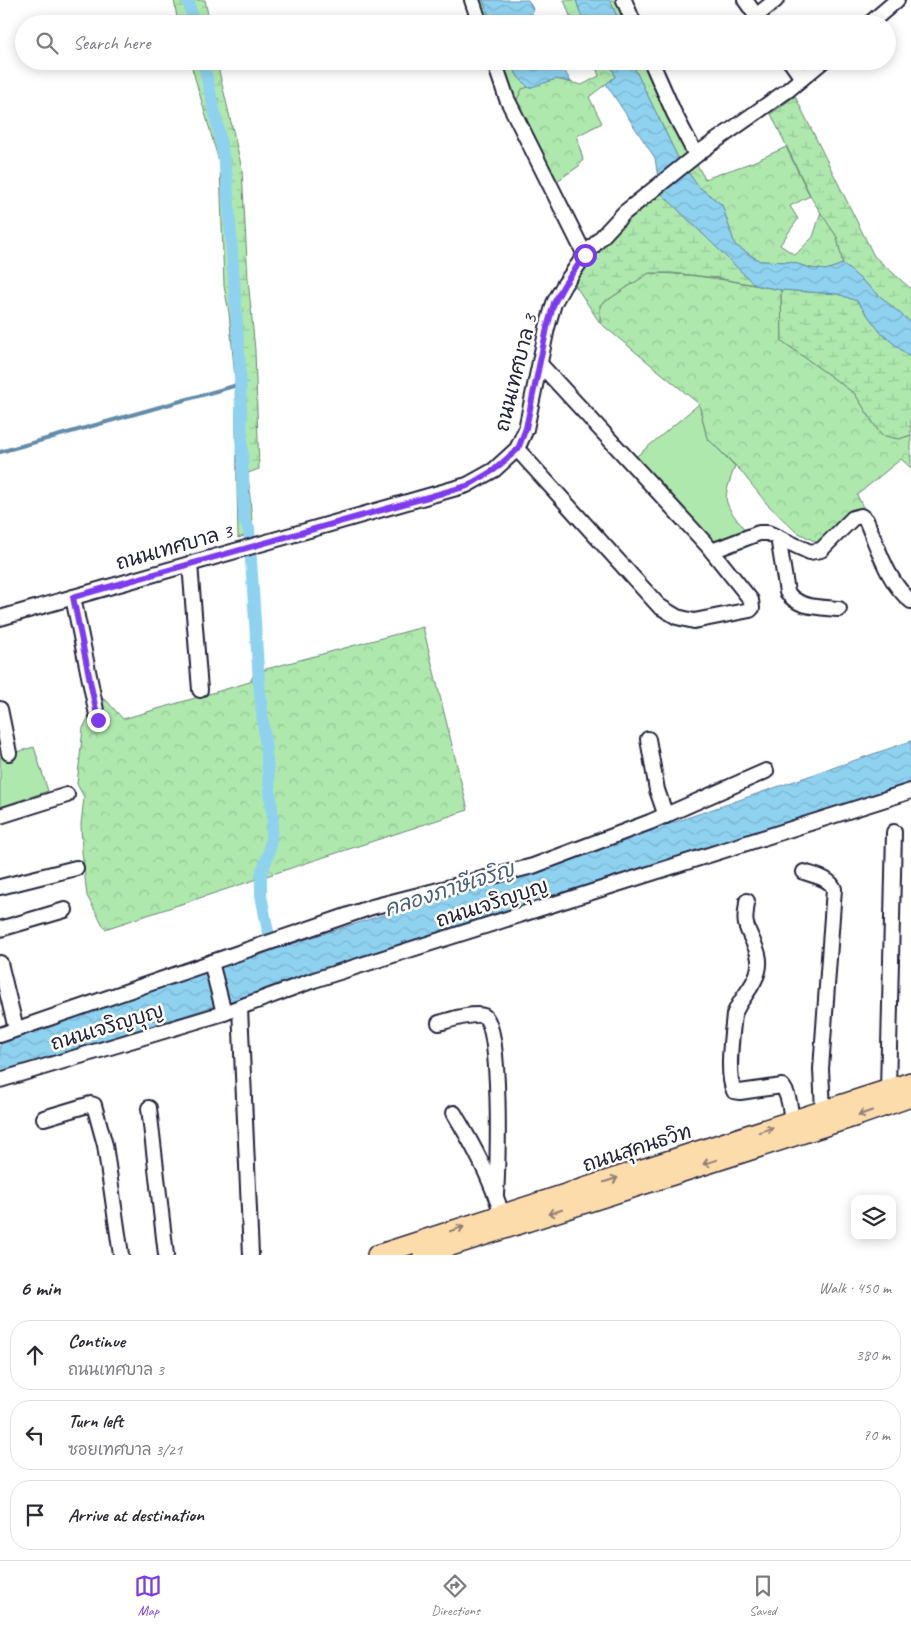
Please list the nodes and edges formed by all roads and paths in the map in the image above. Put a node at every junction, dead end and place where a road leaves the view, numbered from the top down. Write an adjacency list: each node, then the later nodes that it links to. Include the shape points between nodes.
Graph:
1 (472, 0): 6 (street)
2 (624, 0): 7 (street)
3 (745, 0): 8 (street)
4 (776, 0): 9 (street)
5 (897, 0): 10 (street)
6 (477, 15)
7 (630, 15)
8 (756, 15)
9 (763, 15)
10 (880, 15)
11 (497, 70): 17 (street, via 507,99)
12 (655, 70): 16 (street)
13 (796, 70): 15 (street)
14 (812, 70): 15 (street, ถนนเทศบาล 3)
15 (802, 78): 16 (street, ถนนเทศบาล 3)
16 (692, 158): 17 (street, ถนนเทศบาล 3, via 624,213)
17 (585, 255): 18 (street, ถนนเทศบาล 3, via 554,303)
18 (540, 364): 19 (street, ถนนเทศบาล 3); 21 (street)
19 (518, 449): 21 (street, via 670,614 694,621 752,608 751,600); 22 (street, ถนนเทศบาล 3, via 494,470 467,486)
20 (778, 538): 21 (street, via 759,533); 24 (street, via 810,552 821,550 853,518 861,516 866,520 887,570); 25 (street, via 791,599 804,605)
21 (712, 551)
22 (190, 564): 23 (street, ถนนเทศบาล 3); 27 (street)
23 (73, 597): 26 (street, ถนนเทศบาล 3); 29 (street)
24 (911, 601)
25 (839, 610)
26 (0, 618)
27 (200, 690)
28 (0, 709): 31 (street)
29 (98, 720)
30 (648, 739): 36 (street, via 657,790)
31 (9, 752)
32 (766, 771): 36 (street)
33 (911, 791): 46 (street, ถนนเจริญบุญ, via 314,980)
34 (67, 795): 35 (street)
35 (0, 816)
36 (666, 816): 45 (street, via 533,866 372,907)
37 (894, 832): 53 (street)
38 (76, 868): 40 (street)
39 (804, 872): 56 (street, via 832,883 834,889 821,1069)
40 (0, 887)
41 (747, 900): 59 (street, via 745,922 756,945 758,971 750,991 734,1015 731,1086 740,1092 782,1086 789,1100)
42 (65, 910): 43 (street)
43 (0, 929)
44 (0, 963): 49 (street)
45 (212, 964): 47 (street); 49 (street)
46 (240, 1008): 47 (street, ถนนเจริญบุญ); 65 (street)
47 (224, 1010): 51 (street, ถนนเจริญบุญ)
48 (439, 1023): 60 (street, via 474,1015 484,1016 489,1022 496,1077)
49 (16, 1030): 50 (street)
50 (0, 1035)
51 (0, 1080)
52 (911, 1082): 53 (main road, ถนนสุคนธวิท)
53 (888, 1090): 56 (main road, ถนนสุคนธวิท)
54 (911, 1097): 62 (main road, ถนนสุคนธวิท, one-way to 62)
55 (149, 1108): 64 (street)
56 (823, 1111): 59 (main road, ถนนสุคนธวิท)
57 (454, 1113): 60 (street)
58 (44, 1118): 63 (street, via 94,1105 105,1145)
59 (792, 1121): 61 (main road, ถนนสุคนธวิท, one-way to 59)
60 (496, 1194): 61 (street)
61 (502, 1215): 62 (main road, ถนนสุคนธวิท, one-way to 61)
62 (430, 1250): 66 (main road, ถนนสุคนธวิท)
63 (121, 1255)
64 (166, 1255)
65 (250, 1255)
66 (377, 1255)

